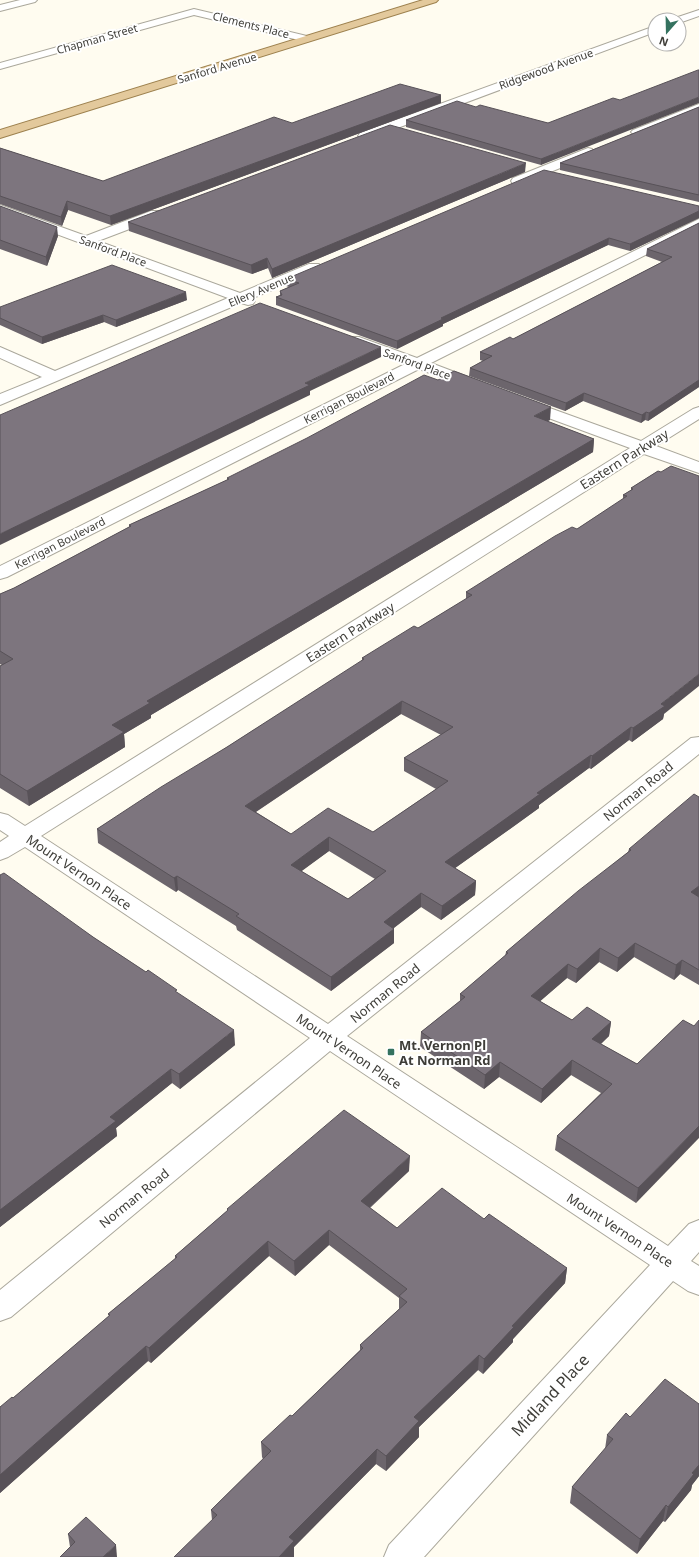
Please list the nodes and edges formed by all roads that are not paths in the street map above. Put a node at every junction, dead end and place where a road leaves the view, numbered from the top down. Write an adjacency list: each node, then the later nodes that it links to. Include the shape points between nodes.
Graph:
1 (32, 0): 3 (street)
2 (433, 0): 8 (main road, Sanford Avenue)
3 (0, 8)
4 (194, 12): 8 (street, Clements Place); 9 (street, Chapman Street)
5 (699, 13): 6 (street)
6 (687, 17)
7 (647, 32): 11 (street, Ridgewood Avenue)
8 (308, 39): 12 (main road, Sanford Avenue)
9 (0, 66)
10 (699, 107): 14 (street)
11 (387, 128): 13 (street); 15 (street, Ridgewood Avenue)
12 (0, 134)
13 (409, 134)
14 (628, 136)
15 (350, 141)
16 (599, 147): 18 (street)
17 (520, 164): 18 (street)
18 (542, 171): 19 (street); 20 (street)
19 (564, 176)
20 (505, 186)
21 (0, 209): 24 (street, Sanford Place)
22 (167, 210): 24 (street)
23 (699, 223): 30 (street, Kerrigan Boulevard)
24 (86, 241): 26 (street, Sanford Place)
25 (329, 261): 26 (street, Ellery Avenue)
26 (241, 298): 27 (street, Sanford Place); 31 (street, Ellery Avenue)
27 (263, 306)
28 (344, 336): 30 (street, Sanford Place)
29 (0, 352): 31 (street)
30 (418, 364): 32 (street, Sanford Place); 38 (street, Kerrigan Boulevard)
31 (56, 377): 34 (street, Ellery Avenue)
32 (485, 389)
33 (508, 397): 36 (street)
34 (0, 400)
35 (699, 412): 36 (street, Eastern Parkway)
36 (642, 447): 37 (street); 41 (street, Eastern Parkway)
37 (699, 468)
38 (0, 573)
39 (699, 743): 43 (street, Norman Road)
40 (0, 820): 41 (street, Mount Vernon Place)
41 (25, 836): 42 (street, Eastern Parkway); 43 (street, Mount Vernon Place)
42 (0, 852)
43 (329, 1038): 45 (street, Mount Vernon Place); 47 (street, Norman Road)
44 (699, 1232): 45 (street, Midland Place)
45 (671, 1264): 46 (street, Mount Vernon Place); 48 (street, Midland Place)
46 (699, 1282)
47 (0, 1308)
48 (401, 1557)

